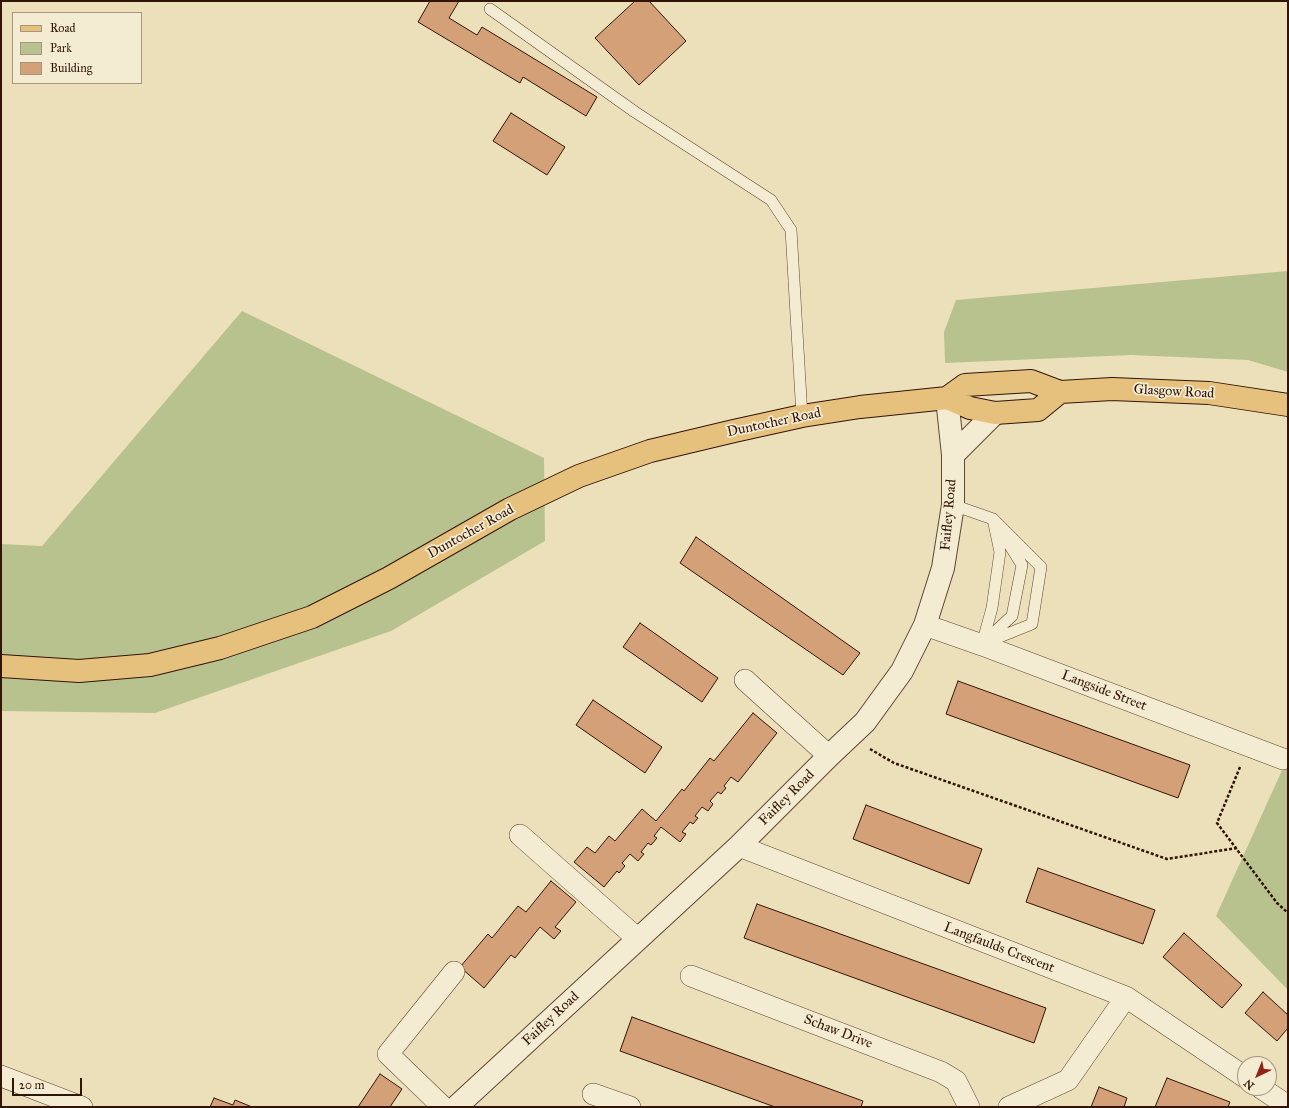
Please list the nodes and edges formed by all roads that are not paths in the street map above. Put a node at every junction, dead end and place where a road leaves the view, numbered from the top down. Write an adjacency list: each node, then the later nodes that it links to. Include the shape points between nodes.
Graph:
1 (490, 9): 6 (lane, via 635,112 771,200 791,230)
2 (1060, 392): 3 (main road, Glasgow Road, via 1031,381 966,385); 4 (main road, Glasgow Road, via 1112,389 1209,393); 5 (main road, via 1038,410)
3 (947, 398): 5 (main road, via 970,408); 6 (main road, Duntocher Road); 7 (street, Faifley Road)
4 (1288, 405)
5 (995, 413): 7 (street)
6 (802, 416): 12 (main road, Duntocher Road, via 650,451 579,476 510,509 389,578 312,617 220,648 150,665 79,671)
7 (953, 455): 8 (street, Faifley Road)
8 (953, 505): 9 (lane); 10 (street, Faifley Road, via 943,568)
9 (993, 519): 11 (lane, via 1000,552 992,608); 11 (lane, via 1022,565 1012,616); 11 (lane, via 1041,568 1032,624)
10 (925, 625): 11 (street, Langside Street); 14 (street, Faifley Road, via 902,671 865,722)
11 (982, 645): 15 (street, Langside Street)
12 (1, 666)
13 (745, 680): 14 (street)
14 (829, 756): 17 (street, Faifley Road)
15 (1283, 759)
16 (520, 835): 18 (street)
17 (739, 846): 18 (street, Faifley Road); 21 (street, Langfaulds Crescent)
18 (638, 939): 29 (street, Faifley Road)
19 (454, 972): 28 (street, via 388,1054)
20 (691, 976): 31 (street, Schaw Drive, via 941,1072 956,1081)
21 (1126, 997): 22 (street, Langfaulds Crescent); 32 (street, via 1068,1080)
22 (1237, 1072)
23 (1, 1076): 27 (street)
24 (593, 1094): 30 (street)
25 (1273, 1096): 26 (street)
26 (1288, 1106)
27 (82, 1107)
28 (443, 1107)
29 (456, 1107)
30 (630, 1107)
31 (969, 1107)
32 (1009, 1107)

